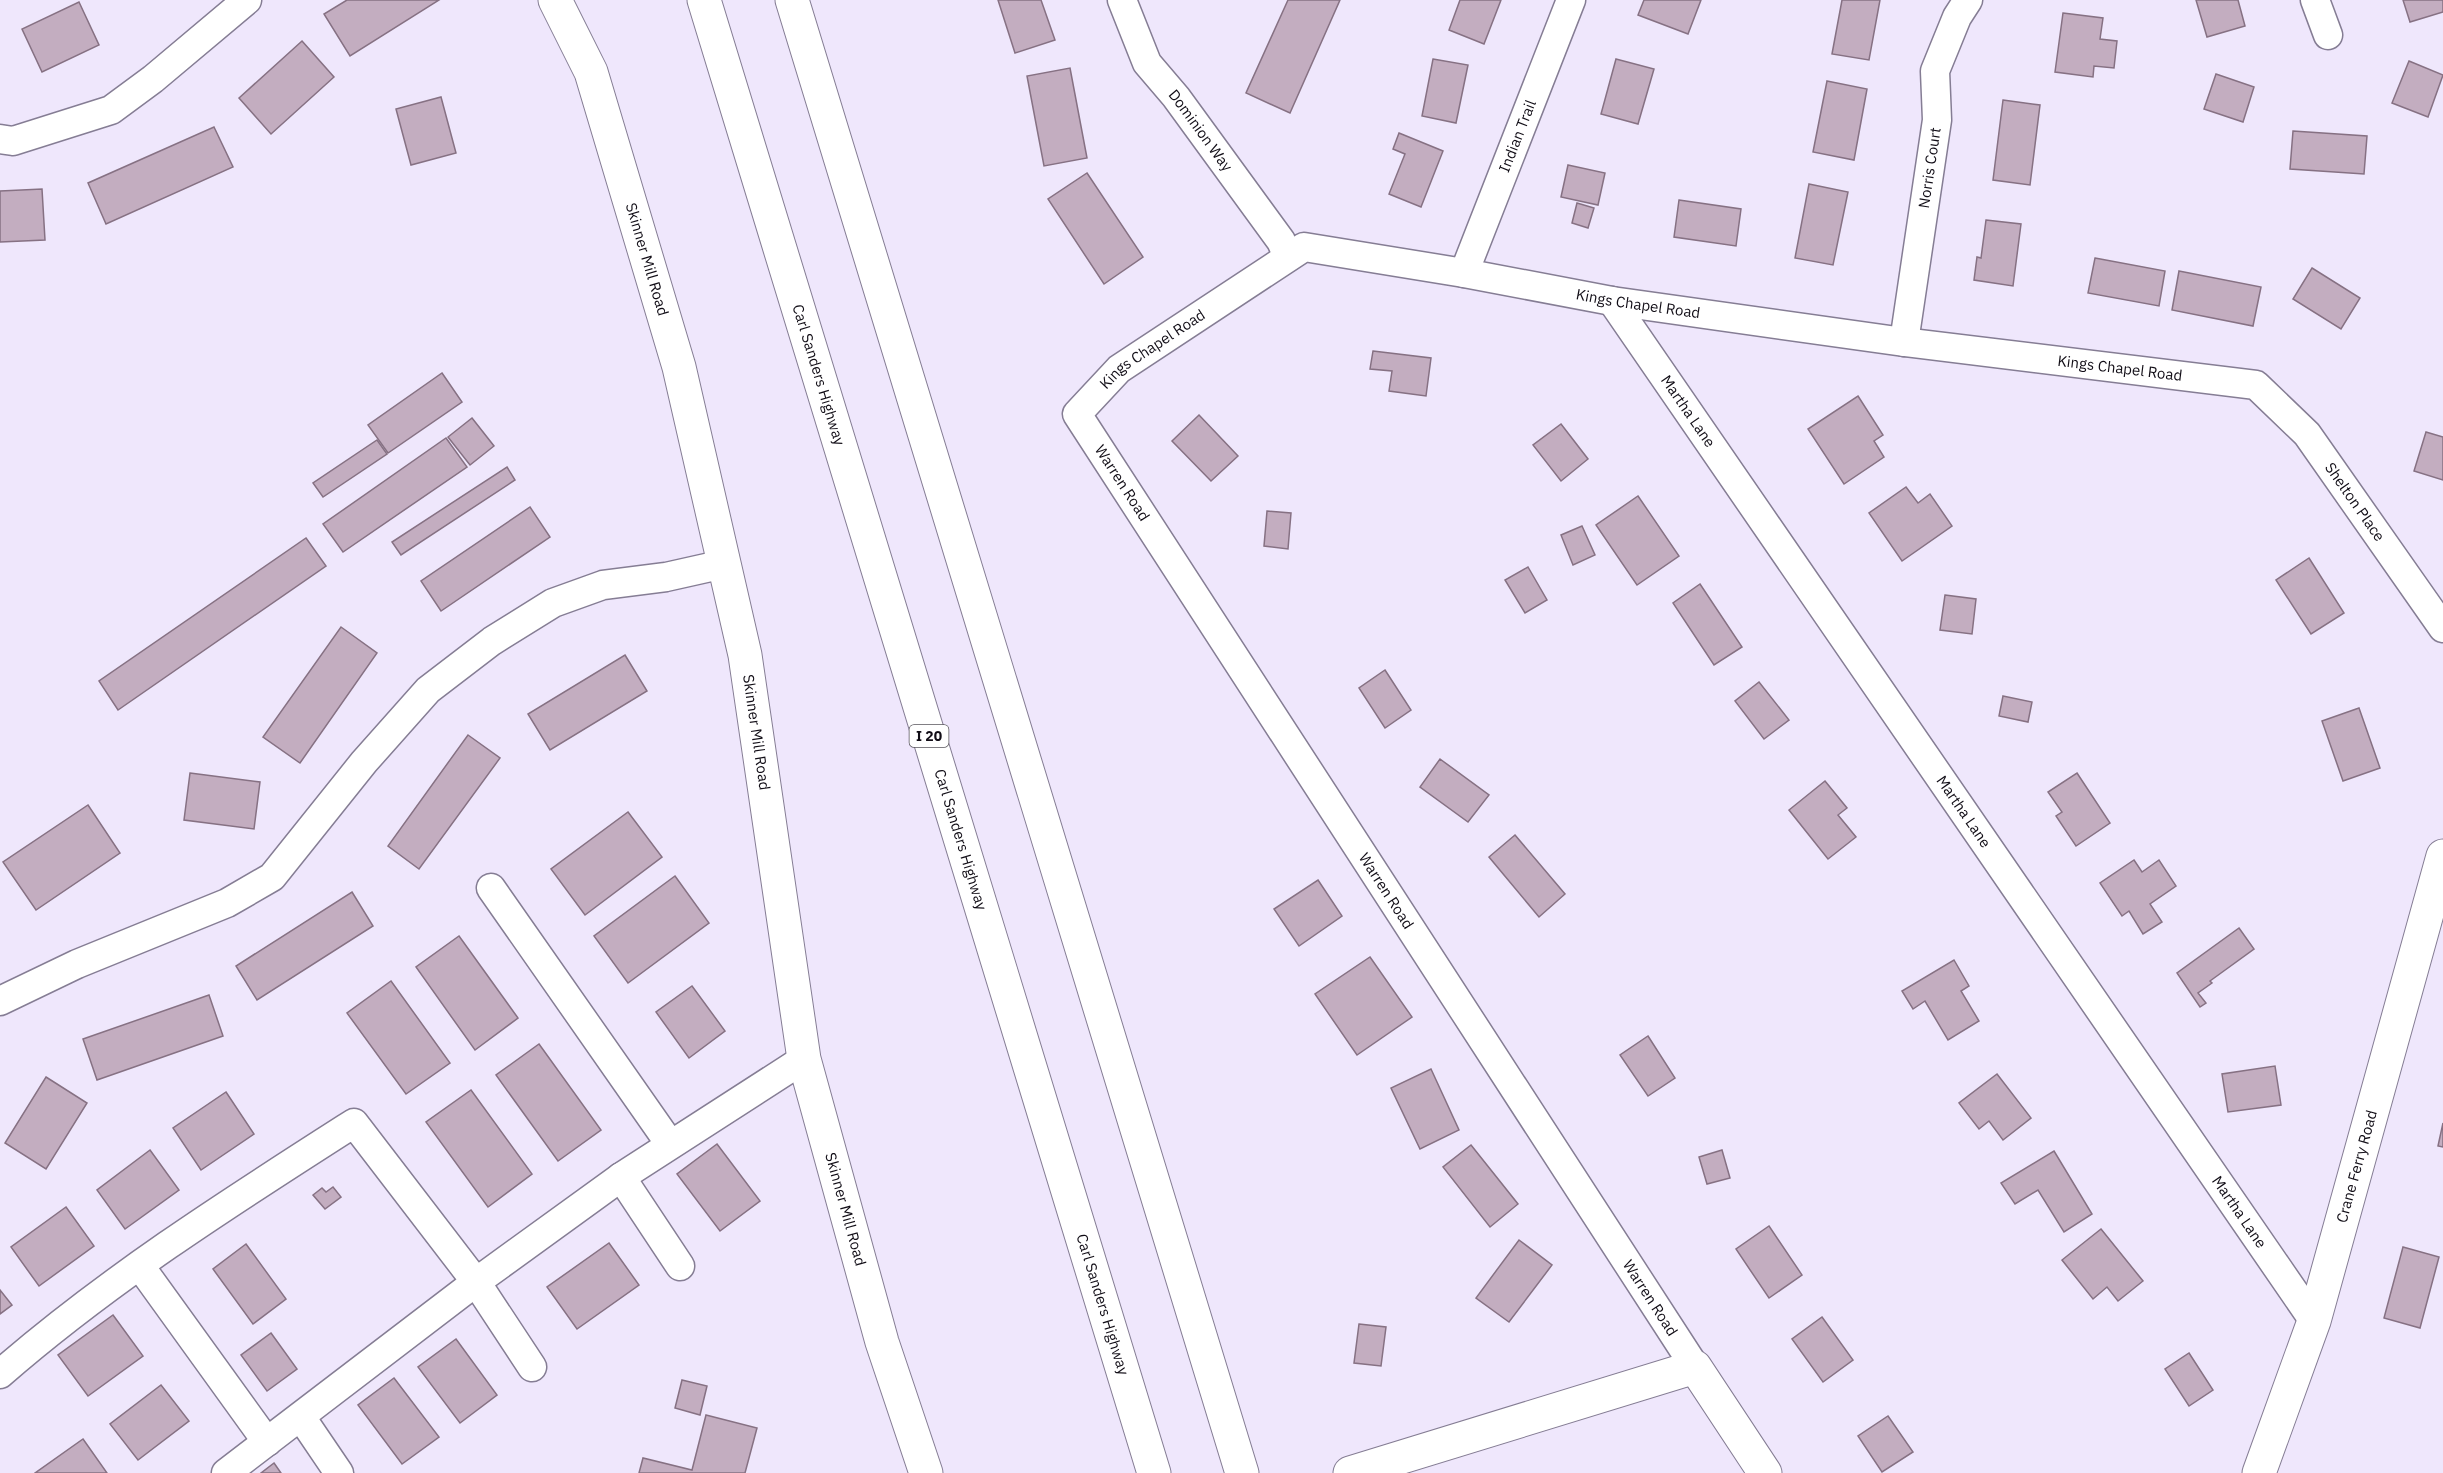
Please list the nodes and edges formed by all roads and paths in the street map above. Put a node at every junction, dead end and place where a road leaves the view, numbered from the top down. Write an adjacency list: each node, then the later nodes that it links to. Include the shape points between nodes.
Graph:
1 (247, 0): 10 (street, via 111,110 13,141)
2 (555, 0): 17 (main road, Skinner Mill Road, via 591,72 622,172 679,367)
3 (704, 0): 37 (main road, Carl Sanders Highway / I 20)
4 (792, 0): 38 (main road)
5 (1122, 0): 11 (street, Dominion Way, via 1147,63 1281,241)
6 (1571, 0): 12 (street, Indian Trail)
7 (1968, 0): 14 (street, Norris Court, via 1935,71 1937,120)
8 (2314, 0): 9 (street)
9 (2328, 35)
10 (0, 139)
11 (1288, 257): 12 (street, Kings Chapel Road, via 1304,247); 16 (street, Kings Chapel Road, via 1119,369)
12 (1464, 273): 13 (street, Kings Chapel Road)
13 (1612, 301): 14 (street, Kings Chapel Road); 28 (street, Martha Lane)
14 (1904, 342): 15 (street, Kings Chapel Road)
15 (2256, 385): 18 (street, Shelton Place, via 2307,434)
16 (1077, 414): 30 (street, Warren Road)
17 (724, 564): 21 (street, via 603,585 554,603 492,641 428,690 364,762 272,877 227,903 76,964); 22 (main road, Skinner Mill Road, via 745,655)
18 (2443, 628)
19 (2443, 856): 28 (main road, Crane Ferry Road)
20 (491, 888): 23 (street)
21 (0, 1001)
22 (804, 1059): 23 (street); 36 (main road, Skinner Mill Road, via 882,1342)
23 (670, 1144): 24 (street)
24 (621, 1177): 26 (street); 27 (street)
25 (140, 1266): 27 (street, via 217,1210 354,1123); 31 (street, via 74,1312); 33 (street)
26 (680, 1266)
27 (476, 1282): 29 (street); 32 (street)
28 (2314, 1321): 41 (main road, Crane Ferry Road)
29 (532, 1366)
30 (1695, 1367): 39 (main road); 40 (main road, Warren Road)
31 (0, 1374)
32 (301, 1416): 33 (street); 35 (street)
33 (267, 1442): 34 (street)
34 (226, 1473)
35 (339, 1473)
36 (926, 1473)
37 (1154, 1473)
38 (1242, 1473)
39 (1350, 1473)
40 (1764, 1473)
41 (2259, 1473)

